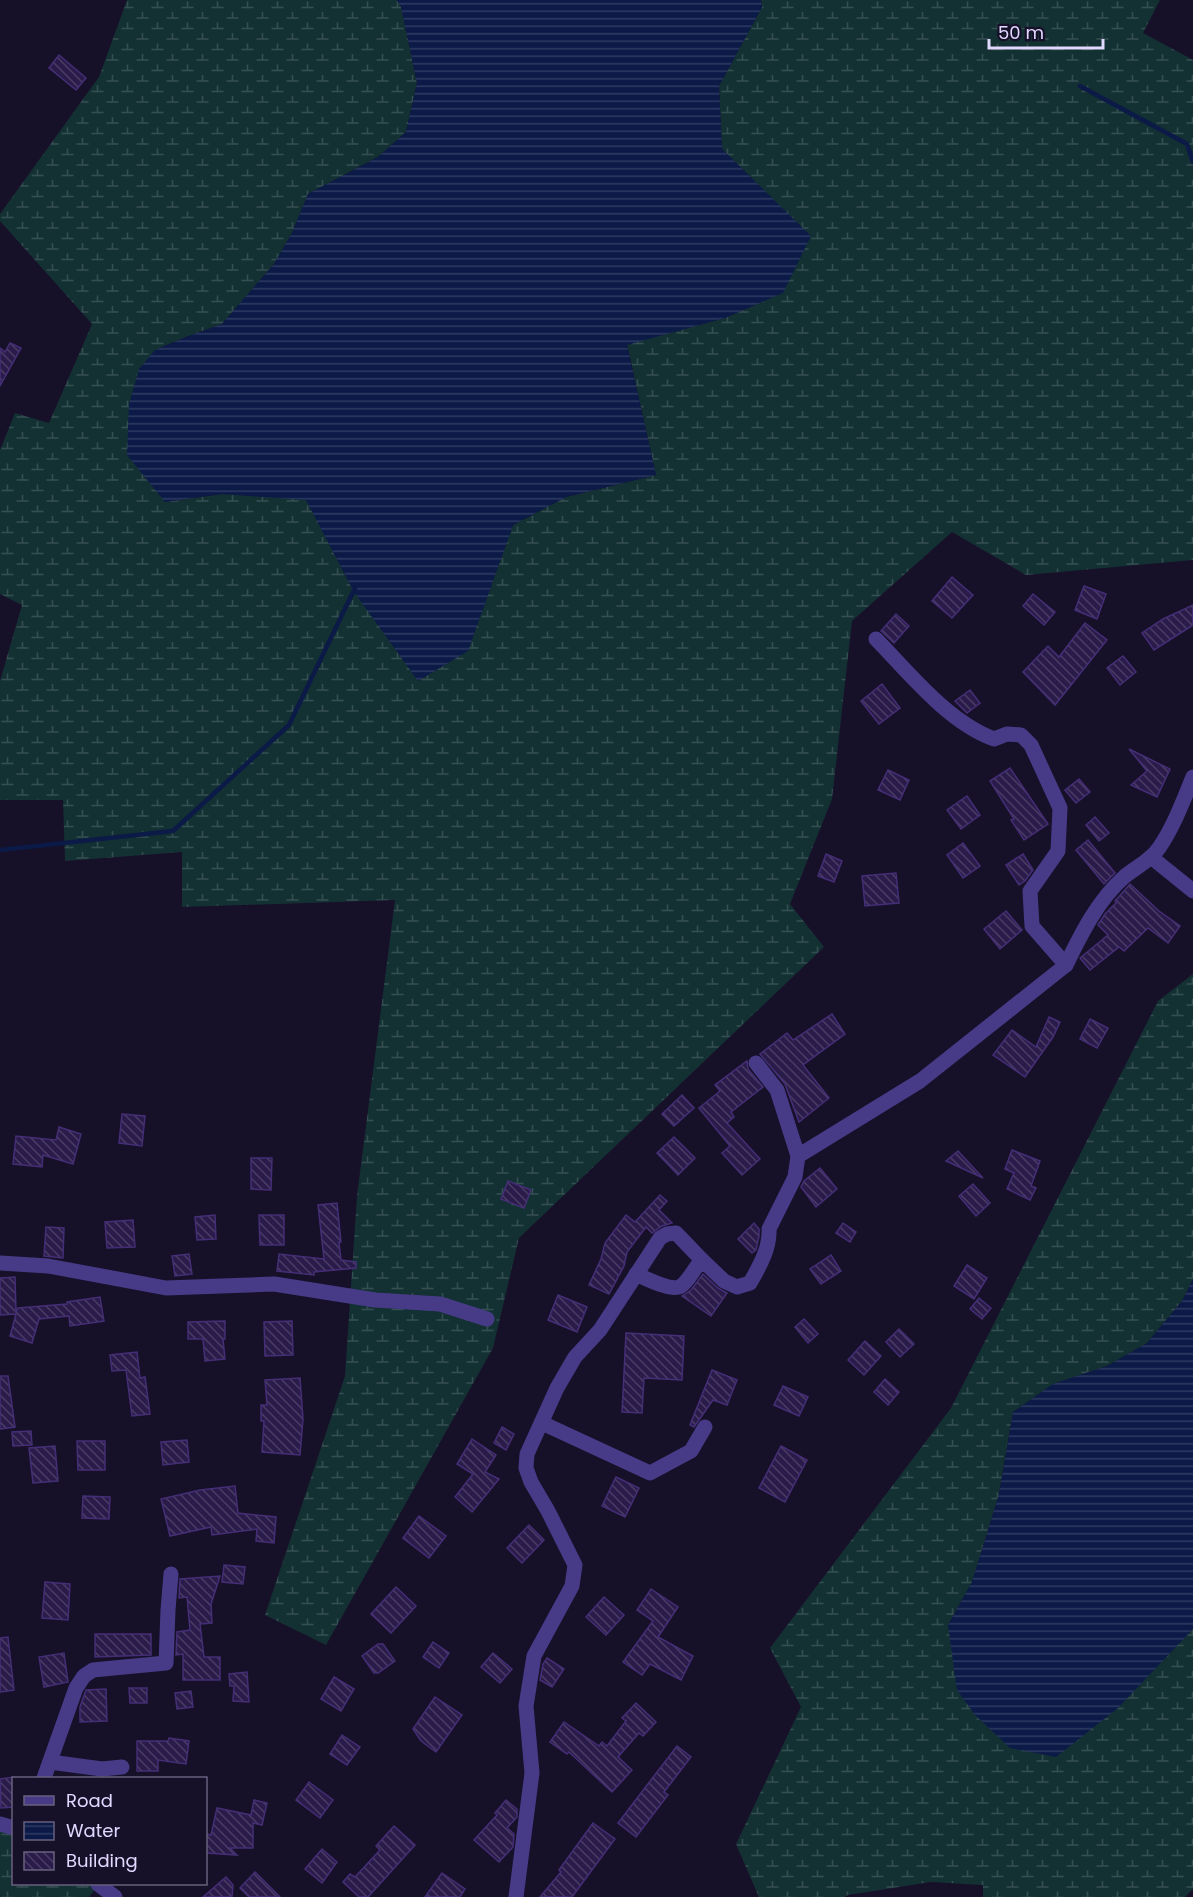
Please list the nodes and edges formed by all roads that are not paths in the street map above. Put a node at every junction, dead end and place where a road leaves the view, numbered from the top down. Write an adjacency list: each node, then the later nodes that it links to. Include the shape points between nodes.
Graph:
1 (876, 639): 5 (street, via 929,694 976,732 994,739 1007,734 1021,735 1032,745 1060,808 1059,851 1030,891 1032,926)
2 (1193, 777): 3 (street, via 1179,812)
3 (1151, 857): 4 (street); 5 (street, via 1107,894)
4 (1193, 891)
5 (1066, 965): 7 (street, via 920,1081)
6 (756, 1063): 7 (street, via 777,1090)
7 (798, 1156): 8 (street, via 795,1177 750,1283 737,1287 724,1281)
8 (702, 1260): 10 (street, via 677,1288); 10 (street, via 676,1233 668,1234 657,1242)
9 (0, 1263): 11 (street, via 48,1266 166,1288 274,1284 375,1300 440,1304)
10 (636, 1274): 12 (street, via 600,1330 575,1357)
11 (487, 1319)
12 (542, 1423): 13 (street, via 650,1473 691,1451); 20 (street, via 527,1454 526,1468 575,1565 573,1587 534,1656 526,1706 532,1773)
13 (705, 1427)
14 (171, 1574): 15 (street, via 166,1663 93,1670 84,1676 76,1688)
15 (50, 1762): 16 (street, via 102,1769); 17 (street)
16 (122, 1767)
17 (45, 1777)
18 (99, 1885): 19 (street)
19 (115, 1897)
20 (516, 1897)

